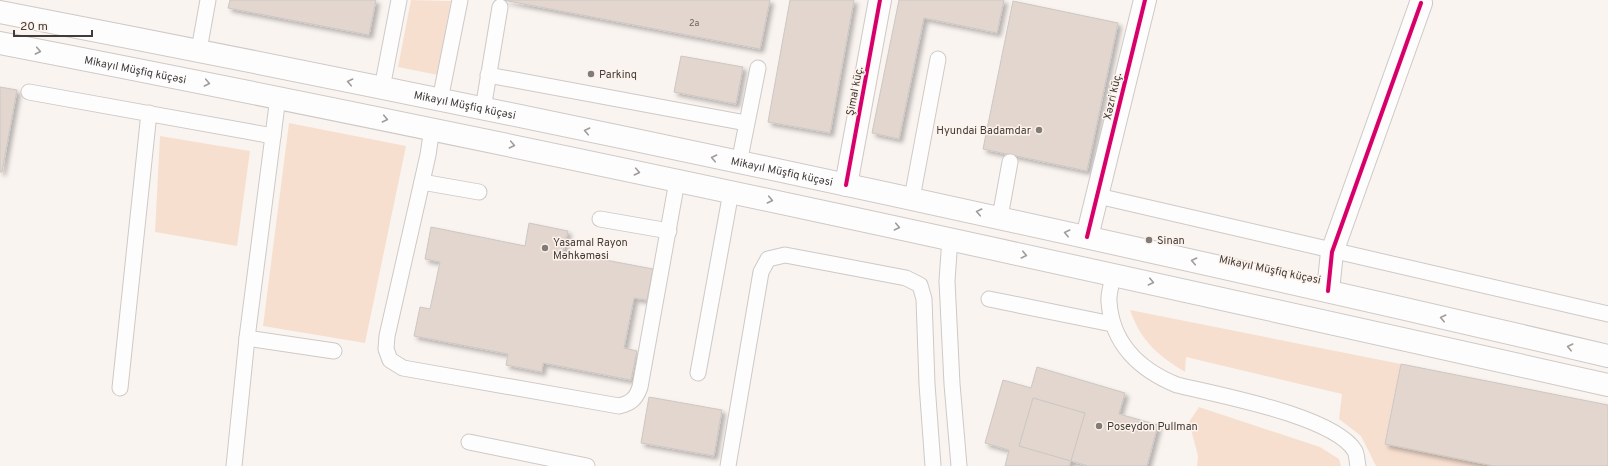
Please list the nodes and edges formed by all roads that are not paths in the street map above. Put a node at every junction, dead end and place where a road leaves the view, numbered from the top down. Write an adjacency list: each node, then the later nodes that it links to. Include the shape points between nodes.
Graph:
1 (208, 0): 10 (lane)
2 (399, 0): 14 (lane)
3 (460, 0): 17 (lane)
4 (880, 0): 27 (main road, Şimal küç.)
5 (1145, 0): 30 (main road, Xəzri küç.)
6 (1421, 3): 37 (main road)
7 (500, 7): 13 (lane)
8 (0, 12): 10 (main road, Mikayıl Müşfiq küçəsi)
9 (0, 43): 16 (main road, Mikayıl Müşfiq küçəsi, one-way to 16)
10 (199, 50): 14 (main road, Mikayıl Müşfiq küçəsi, one-way to 10)
11 (938, 60): 31 (lane)
12 (758, 68): 20 (lane)
13 (488, 75): 18 (lane); 20 (lane)
14 (382, 88): 17 (main road, Mikayıl Müşfiq küçəsi)
15 (29, 92): 19 (lane)
16 (278, 97): 21 (main road, Mikayıl Müşfiq küçəsi, one-way to 21); 22 (lane)
17 (440, 100): 18 (main road, Mikayıl Müşfiq küçəsi)
18 (483, 109): 24 (main road, Mikayıl Müşfiq küçəsi, one-way to 18)
19 (149, 113): 22 (lane); 50 (lane)
20 (746, 123): 24 (lane)
21 (432, 128): 25 (main road, Mikayıl Müşfiq küçəsi, one-way to 25); 26 (lane)
22 (273, 136): 43 (lane)
23 (1010, 162): 32 (lane)
24 (739, 163): 27 (main road, Mikayıl Müşfiq küçəsi)
25 (677, 181): 29 (main road, Mikayıl Müşfiq küçəsi); 34 (lane)
26 (422, 182): 28 (lane); 34 (lane, via 386,336 386,349 390,360 403,368 619,406 630,404 640,387)
27 (846, 185): 31 (main road, Mikayıl Müşfiq küçəsi)
28 (479, 192)
29 (731, 192): 36 (main road, Mikayıl Müşfiq küçəsi, one-way to 36); 46 (lane)
30 (1098, 196): 35 (main road, Xəzri küç.); 37 (lane)
31 (912, 198): 32 (main road, Mikayıl Müşfiq küçəsi, one-way to 31)
32 (1000, 217): 35 (main road, Mikayıl Müşfiq küçəsi, one-way to 32)
33 (600, 219): 34 (lane)
34 (669, 231)
35 (1088, 237): 39 (main road, Mikayıl Müşfiq küçəsi, one-way to 35)
36 (950, 238): 38 (main road, Mikayıl Müşfiq küçəsi, one-way to 38); 48 (lane, via 947,281)
37 (1332, 252): 39 (main road); 41 (lane)
38 (1114, 274): 42 (lane, via 1109,300); 49 (main road, Mikayıl Müşfiq küçəsi, one-way to 49)
39 (1328, 290): 45 (main road, Mikayıl Müşfiq küçəsi, one-way to 39)
40 (989, 299): 42 (lane)
41 (1608, 314)
42 (1112, 324): 57 (lane, via 1130,355 1158,377 1178,385 1302,417 1332,431 1355,451)
43 (247, 338): 44 (lane); 52 (lane)
44 (334, 351)
45 (1608, 356)
46 (698, 373)
47 (927, 384): 48 (lane); 54 (lane, via 924,299 920,285 906,278 785,254 768,259 761,272); 55 (lane)
48 (952, 384): 56 (lane)
49 (1608, 384)
50 (120, 388)
51 (469, 442): 53 (lane)
52 (234, 466)
53 (587, 466)
54 (728, 466)
55 (933, 466)
56 (959, 466)
57 (1358, 466)

